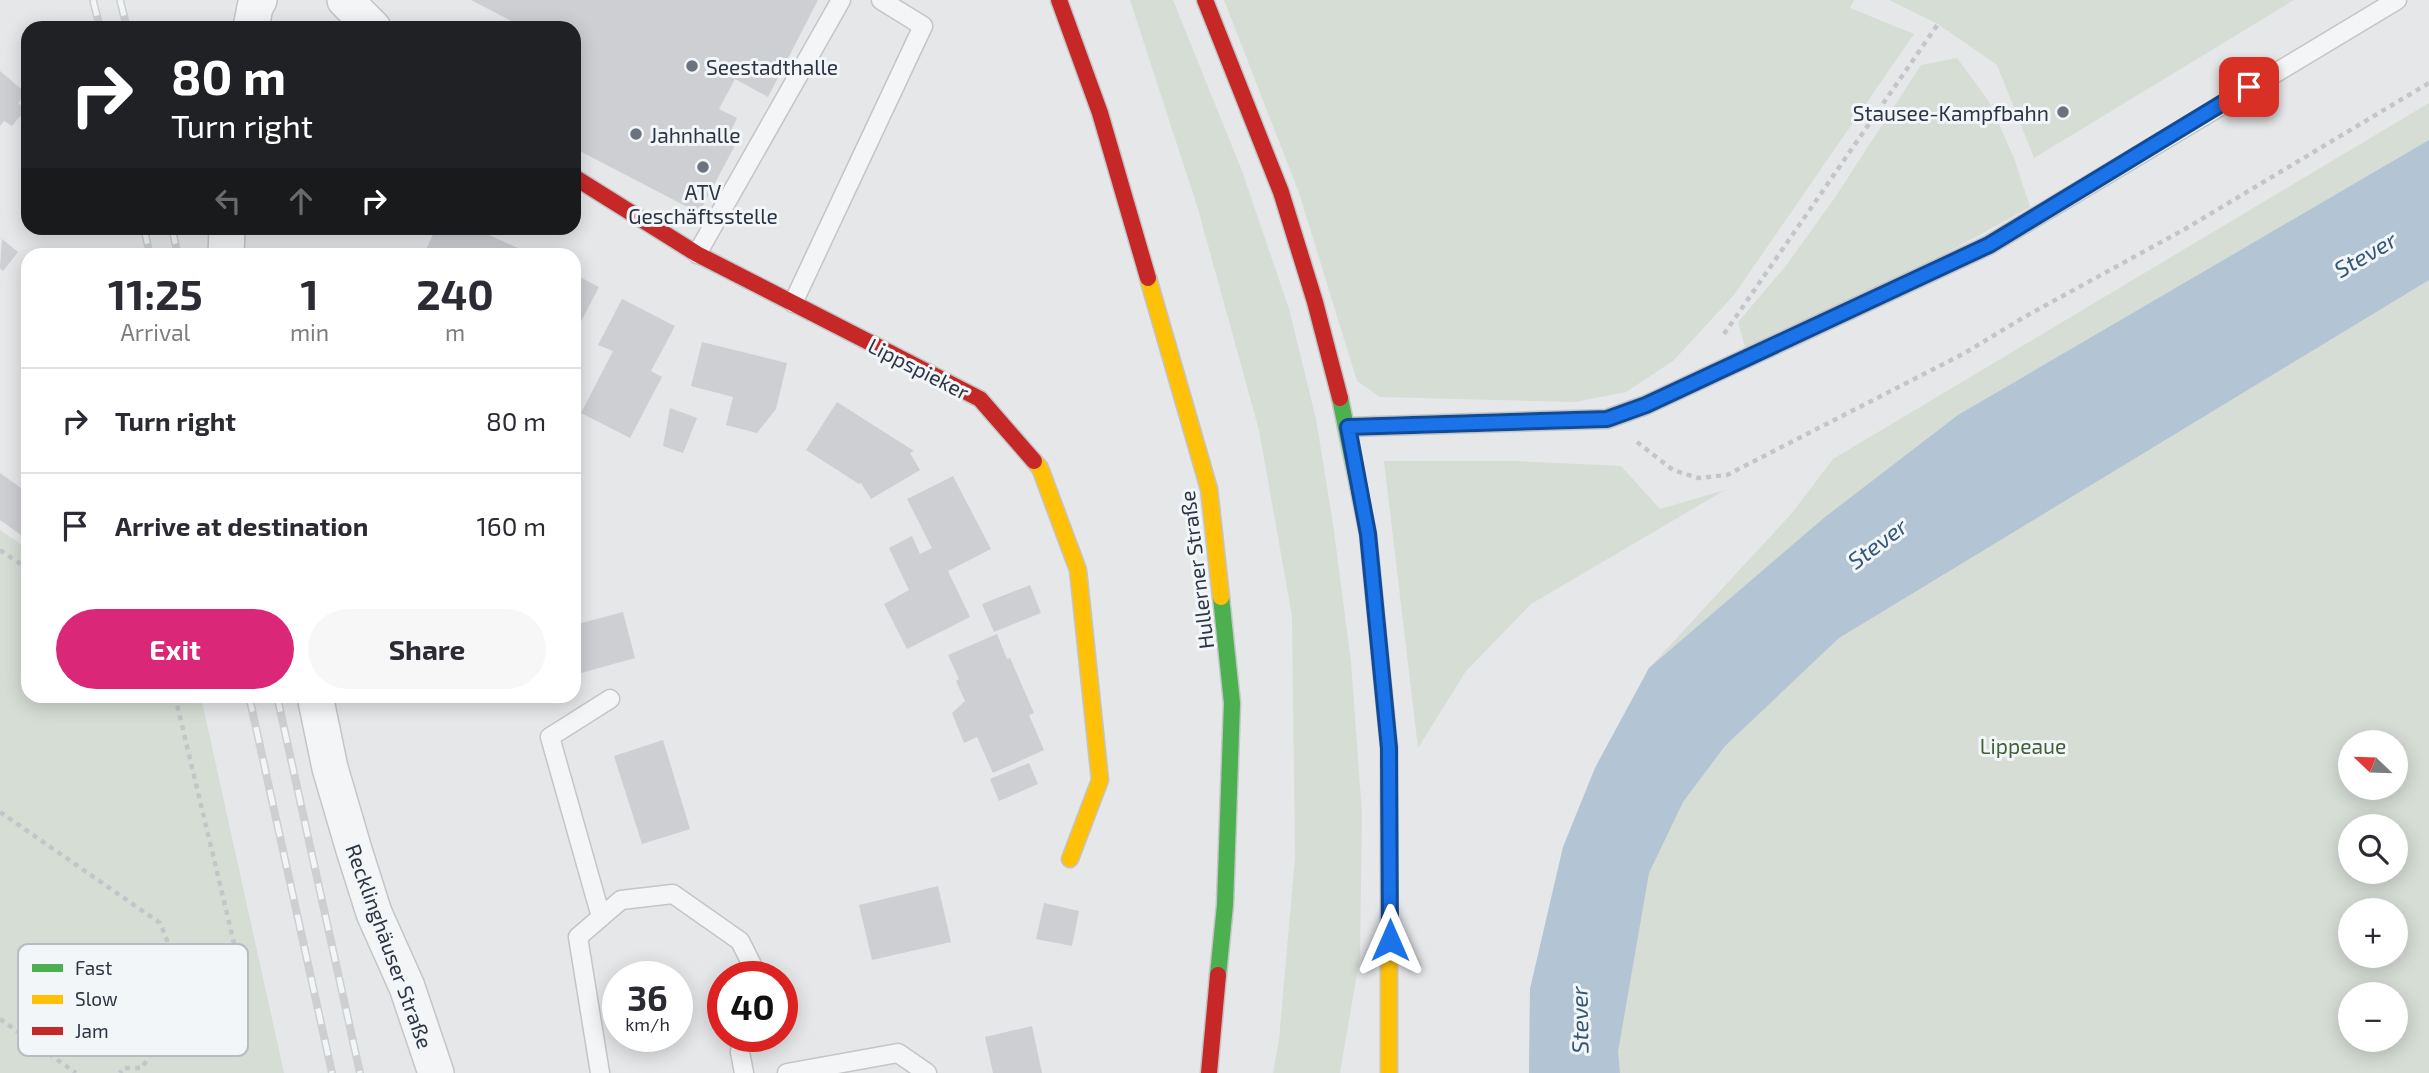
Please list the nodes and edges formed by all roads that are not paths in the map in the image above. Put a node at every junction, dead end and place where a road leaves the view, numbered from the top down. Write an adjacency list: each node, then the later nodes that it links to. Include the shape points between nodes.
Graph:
1 (259, 0): 8 (street)
2 (345, 0): 9 (street)
3 (841, 0): 11 (lane)
4 (881, 0): 12 (lane, via 923,26)
5 (1059, 0): 25 (street, Hullerner Straße, via 1100,113 1209,489 1232,703 1225,905)
6 (1205, 0): 13 (street, via 1281,192)
7 (2397, 0): 13 (lane, via 1989,245 1607,419)
8 (252, 21)
9 (366, 21)
10 (581, 181): 11 (street, Lippspieker)
11 (697, 254): 12 (street, Lippspieker)
12 (793, 303): 16 (street, Lippspieker, via 980,399 1040,468 1077,570 1100,780)
13 (1348, 427): 26 (street, via 1368,534 1389,748)
14 (610, 699): 17 (lane, via 550,737)
15 (316, 703): 20 (street, Recklinghäuser Straße, via 330,768 374,913 407,986)
16 (1070, 859)
17 (601, 917): 18 (lane, via 621,900 673,894 740,941); 21 (lane, via 578,937)
18 (750, 961)
19 (740, 1052): 22 (lane)
20 (436, 1073)
21 (600, 1073)
22 (744, 1073)
23 (787, 1073): 24 (lane, via 898,1053)
24 (927, 1073)
25 (1209, 1073)
26 (1389, 1073)

